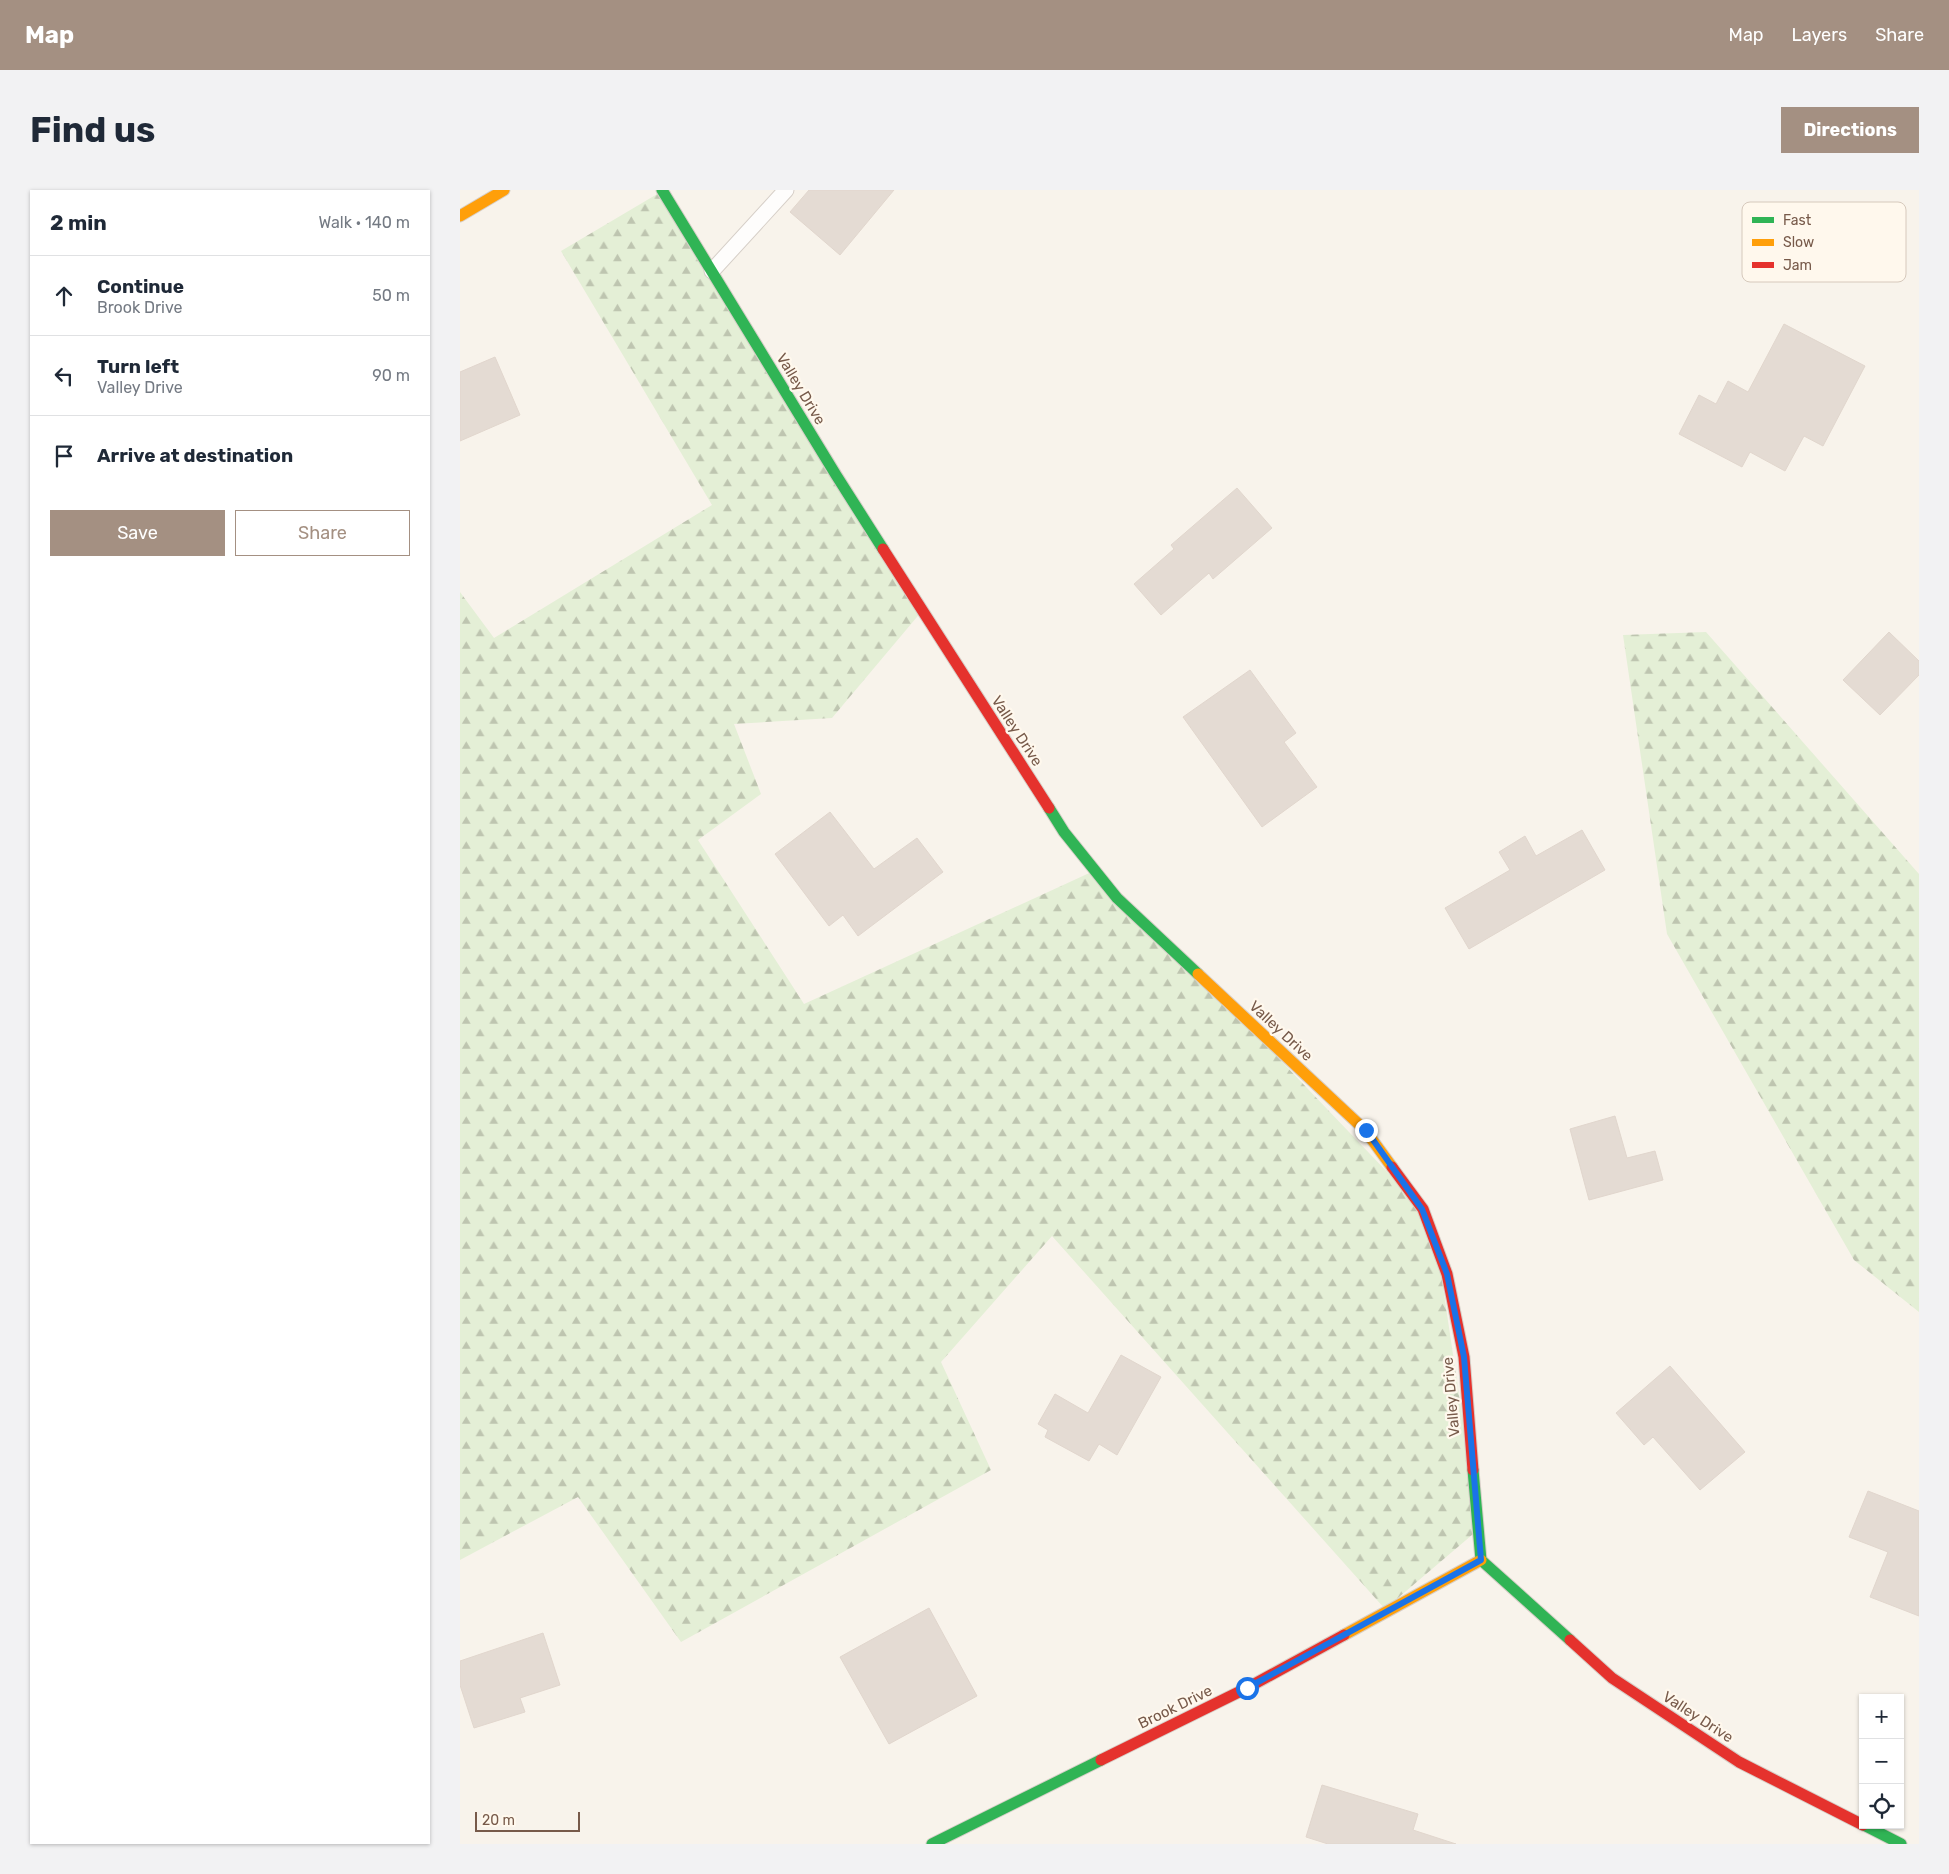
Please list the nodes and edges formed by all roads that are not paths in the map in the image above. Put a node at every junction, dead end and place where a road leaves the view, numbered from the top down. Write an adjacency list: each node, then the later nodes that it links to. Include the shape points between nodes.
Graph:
1 (504, 190): 4 (street)
2 (662, 190): 5 (street, Valley Drive)
3 (786, 190): 5 (lane)
4 (460, 216)
5 (712, 271): 6 (street, Valley Drive, via 842,484 1064,832 1117,898 1366,1130 1422,1209 1447,1274 1464,1357)
6 (1481, 1560): 7 (street, Valley Drive, via 1612,1678 1739,1762); 9 (street, Brook Drive, via 1247,1688)
7 (1859, 1823)
8 (1871, 1829): 10 (street, Valley Drive)
9 (932, 1844)
10 (1901, 1844)

